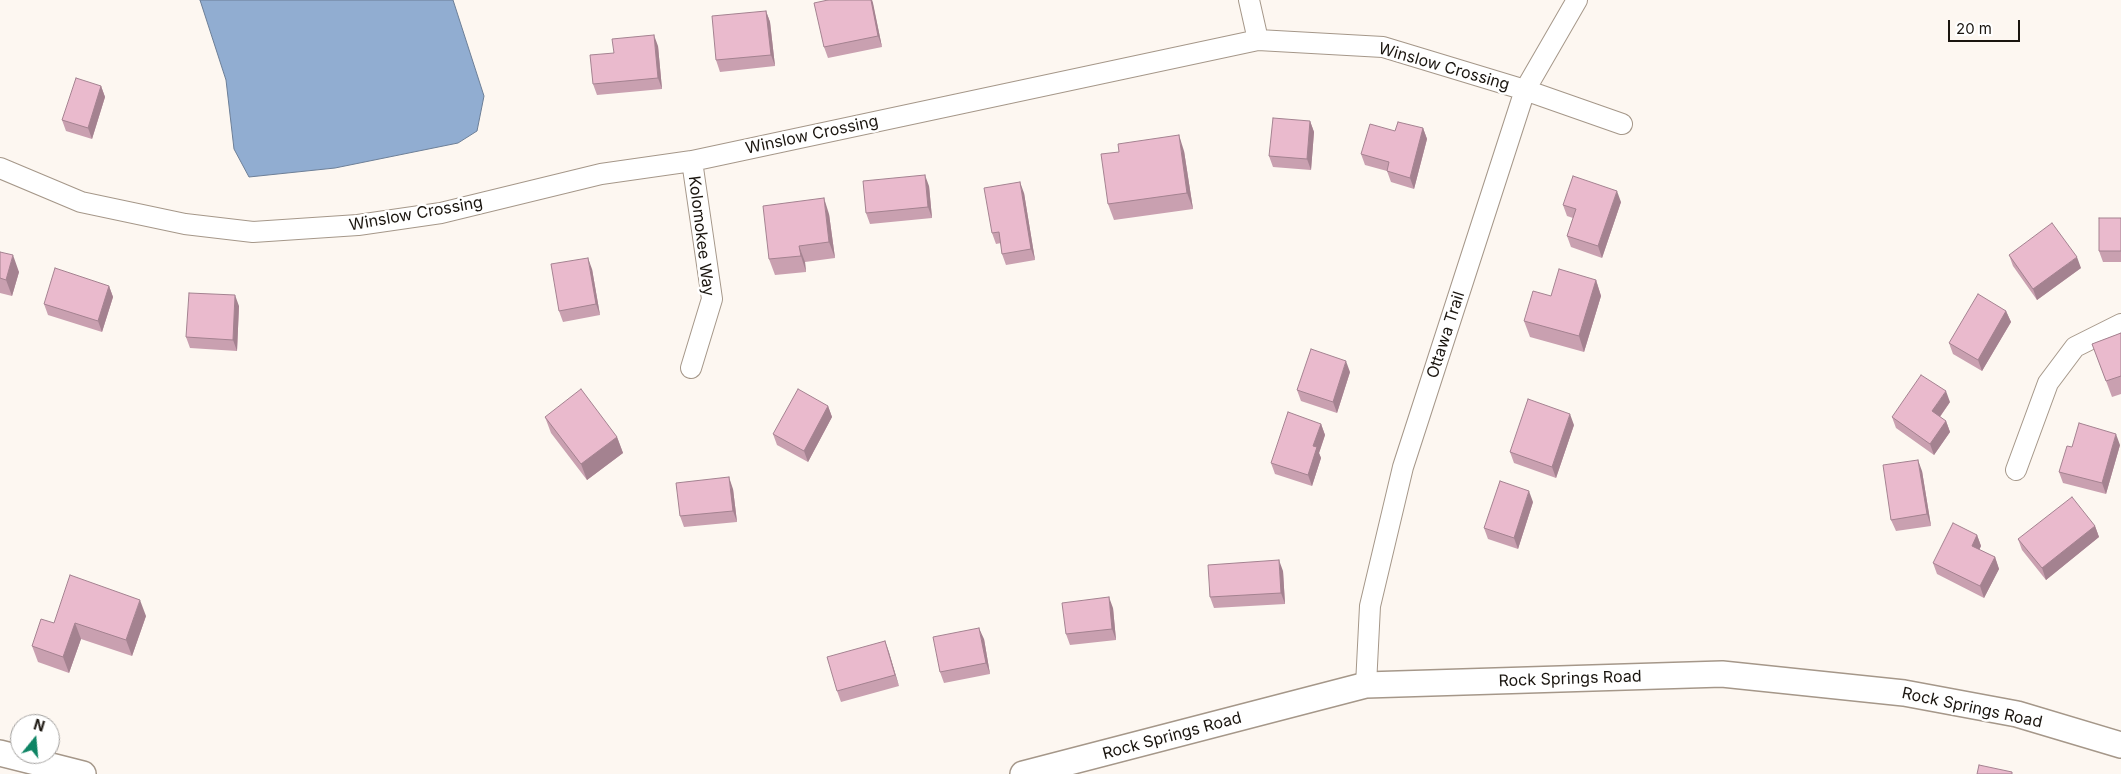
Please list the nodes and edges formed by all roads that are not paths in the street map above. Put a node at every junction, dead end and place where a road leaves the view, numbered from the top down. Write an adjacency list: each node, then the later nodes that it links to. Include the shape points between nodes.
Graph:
1 (1249, 0): 3 (street)
2 (1577, 0): 4 (street, Ottawa Trail)
3 (1258, 40): 4 (street, Winslow Crossing, via 1383,47); 6 (street, Winslow Crossing)
4 (1525, 90): 5 (street, Winslow Crossing); 11 (street, Ottawa Trail, via 1403,467 1370,606)
5 (1622, 124)
6 (692, 160): 7 (street, Winslow Crossing, via 601,174 441,213 358,225 253,232 185,224 80,202); 9 (street, Kolomokee Way, via 712,299)
7 (0, 168)
8 (2121, 324): 10 (street, via 2075,347 2048,382)
9 (691, 368)
10 (2016, 470)
11 (1366, 685): 12 (street, Rock Springs Road, via 1722,674 1904,693 2017,714); 15 (street, Rock Springs Road)
12 (2121, 745)
13 (0, 753): 14 (street)
14 (83, 774)
15 (1023, 774)

